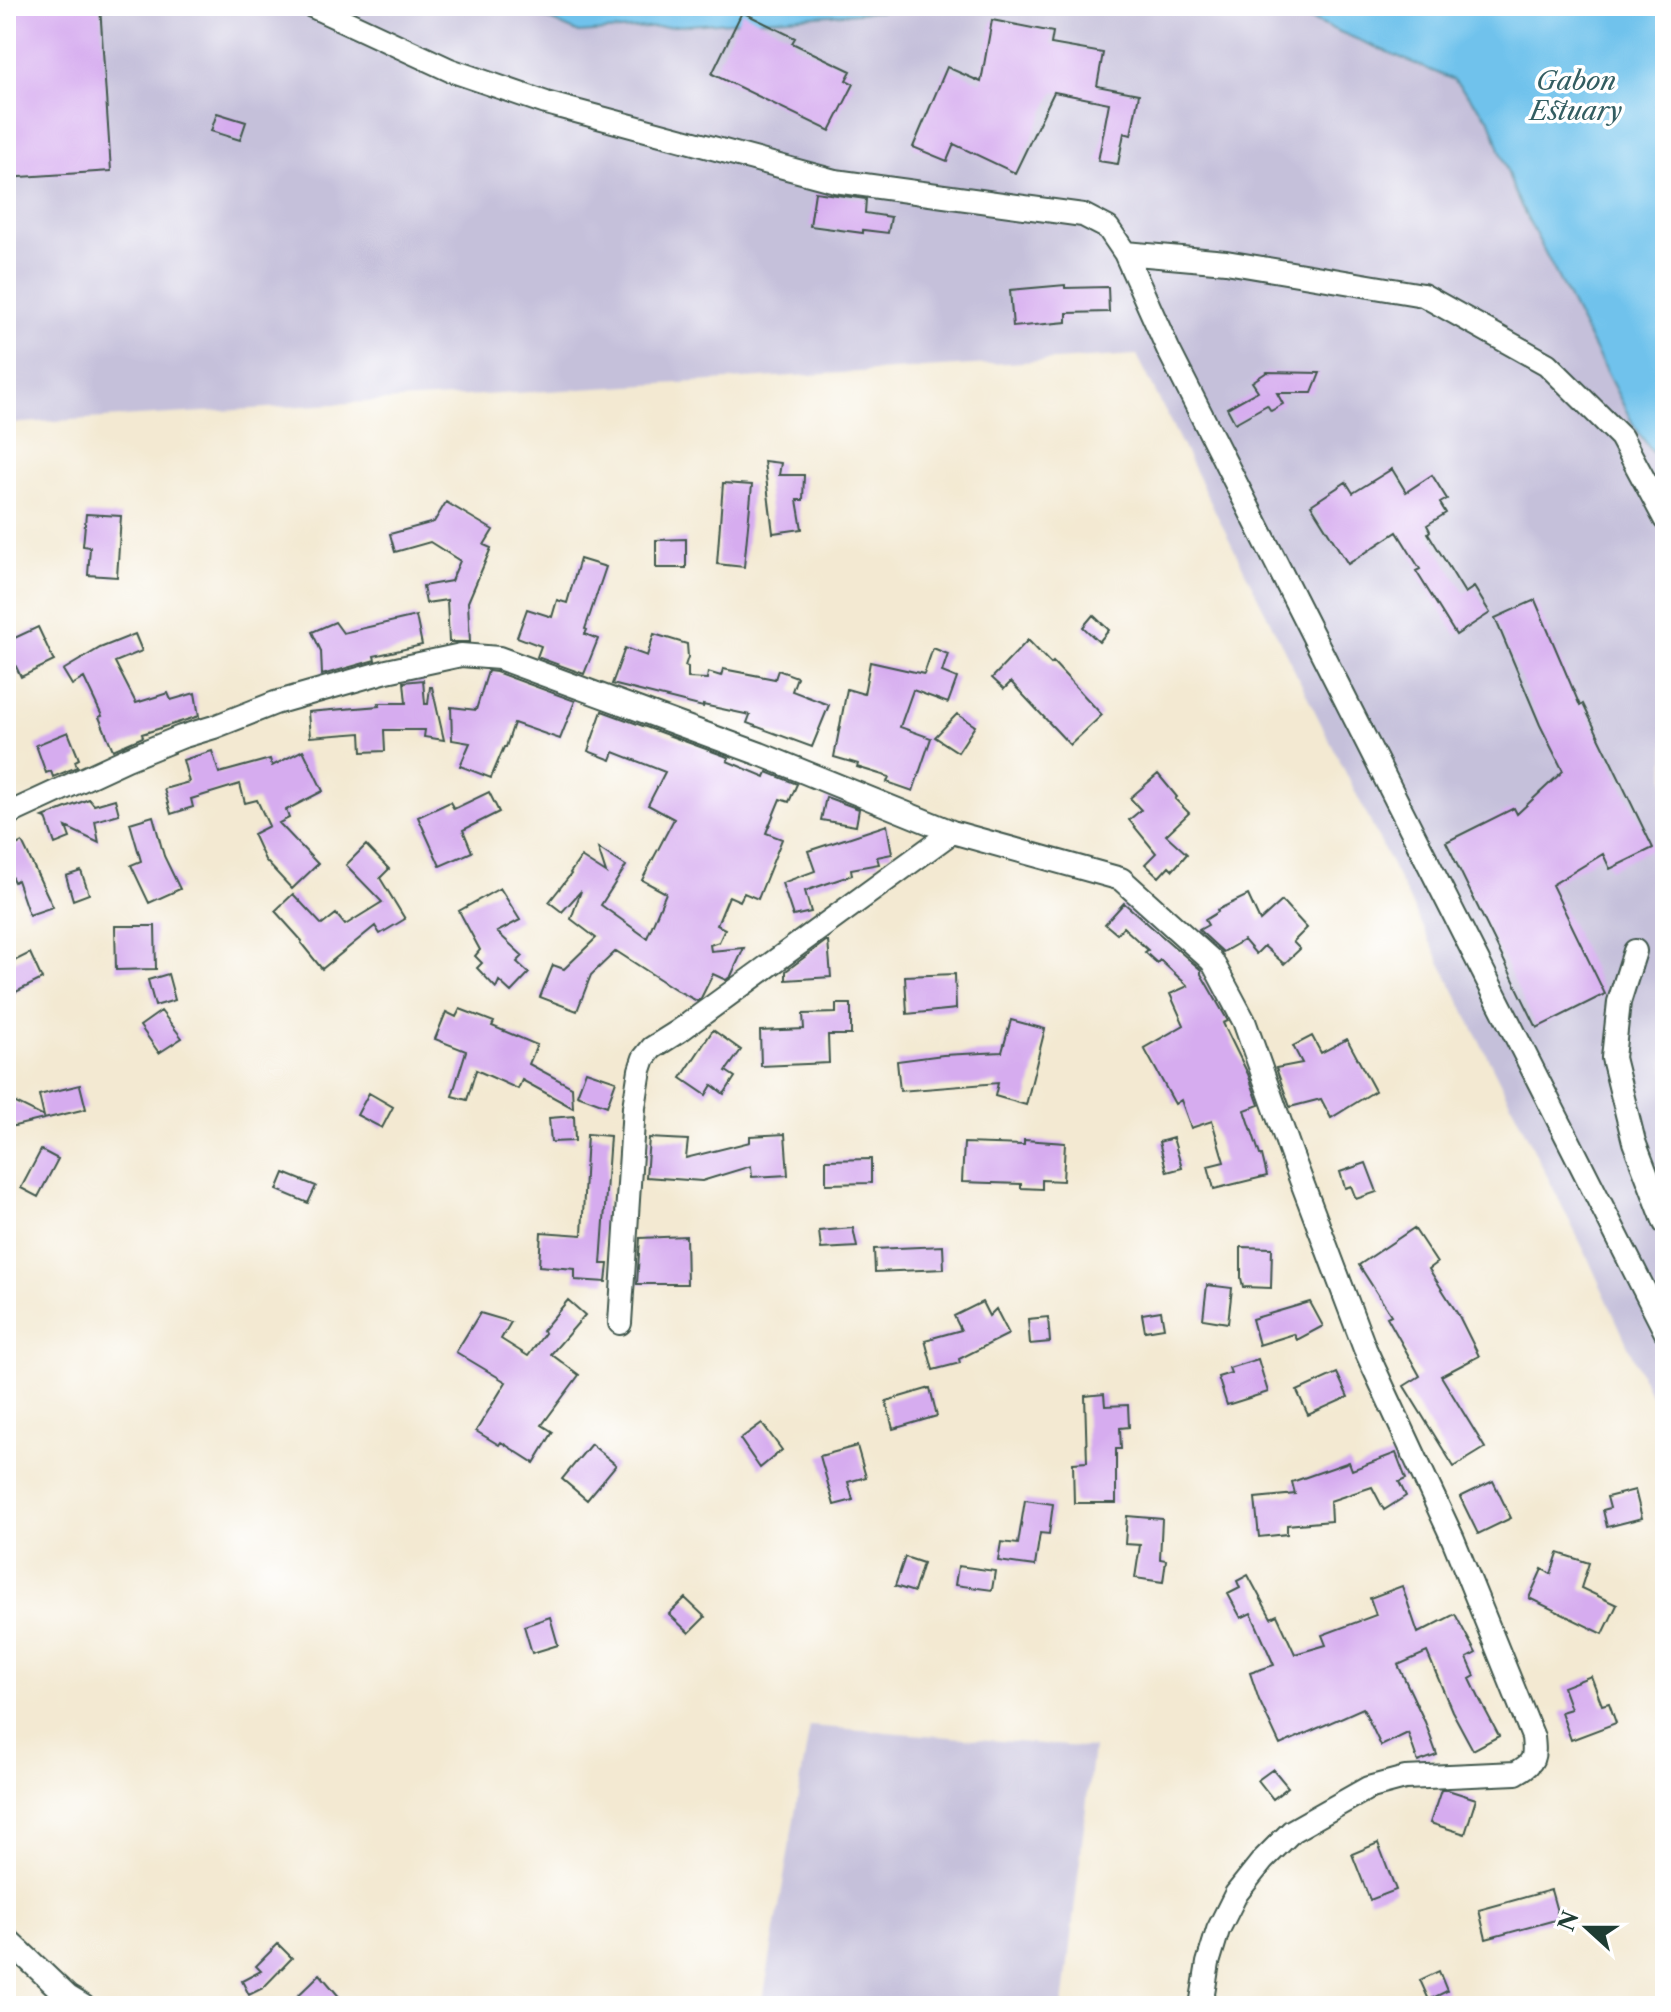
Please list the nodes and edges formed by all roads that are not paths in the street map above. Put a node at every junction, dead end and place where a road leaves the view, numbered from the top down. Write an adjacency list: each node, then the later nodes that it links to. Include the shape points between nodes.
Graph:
1 (312, 6): 2 (street, via 450,70 546,103 835,181 1083,215 1108,228)
2 (1125, 253): 3 (street, via 1226,262 1423,295 1547,364 1621,437); 9 (street, via 1168,349)
3 (1665, 519)
4 (6, 815): 5 (street, via 127,759 275,703 461,655 499,658)
5 (952, 832): 8 (street, via 644,1058 634,1107); 12 (street, via 1121,879 1212,961 1244,1021 1365,1349 1453,1539 1533,1737 1535,1754 1529,1766 1516,1773 1405,1778 1368,1788 1292,1831 1236,1894 1218,1930)
6 (1635, 951): 7 (street, via 1619,1002 1613,1058 1634,1142)
7 (1665, 1223)
8 (620, 1323)
9 (1665, 1331)
10 (6, 1938): 11 (street)
11 (83, 2006)
12 (1201, 2006)

